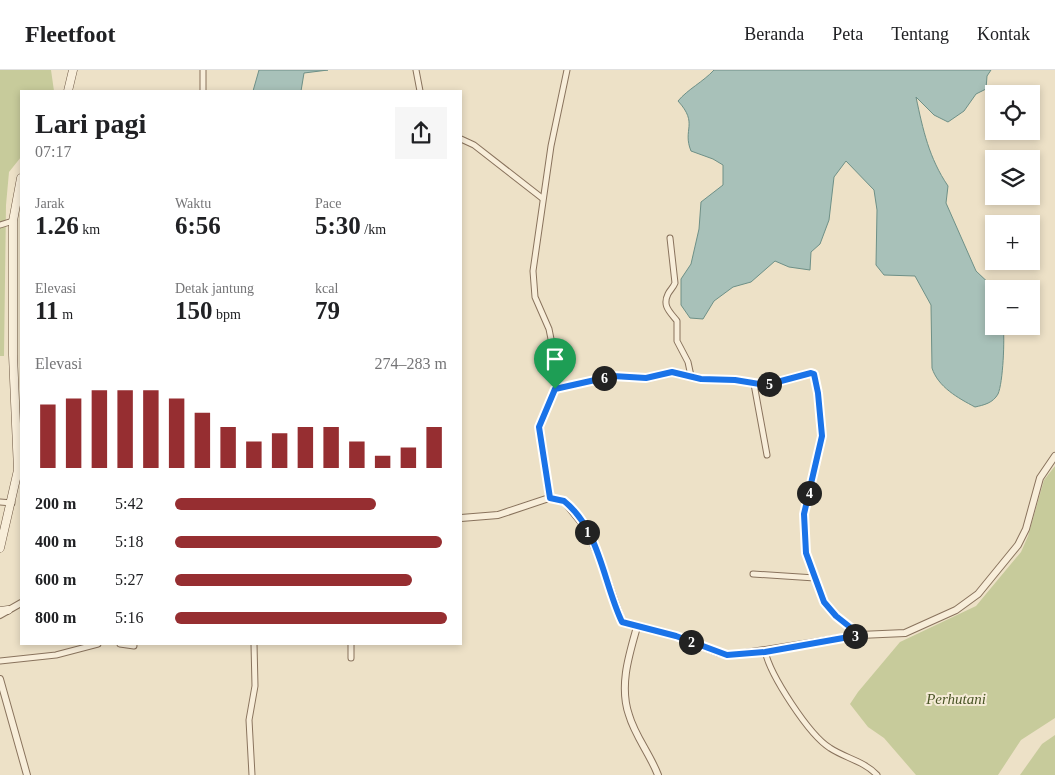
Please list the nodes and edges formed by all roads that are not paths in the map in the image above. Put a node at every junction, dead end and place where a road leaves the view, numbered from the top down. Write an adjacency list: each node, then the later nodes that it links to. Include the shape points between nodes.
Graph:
1 (73, 70): 5 (main road)
2 (203, 70): 6 (street)
3 (416, 70): 7 (street)
4 (567, 70): 10 (street)
5 (68, 90)
6 (203, 90)
7 (420, 90)
8 (462, 139): 10 (street, via 474,145)
9 (20, 183): 11 (main road)
10 (542, 198): 16 (street, via 532,279 553,348)
11 (13, 221): 12 (street); 21 (main road, via 13,355 19,457)
12 (0, 224)
13 (670, 238): 14 (street, via 675,283 666,304 676,319 677,341)
14 (691, 376): 15 (street); 16 (street, via 676,372 646,378 613,376)
15 (754, 384): 17 (street); 25 (street, via 766,385 811,373 816,377 822,436 805,506 804,524 806,553)
16 (555, 389): 19 (street, via 539,427)
17 (767, 455)
18 (1055, 456): 29 (street, via 1040,478 1029,522 1021,539 978,594 956,610 905,633)
19 (550, 498): 22 (street, via 498,515); 28 (street, via 564,501 585,527 622,622)
20 (0, 502): 21 (street)
21 (12, 503): 23 (main road)
22 (462, 518)
23 (0, 548)
24 (753, 574): 25 (street)
25 (816, 578): 29 (street, via 824,602)
26 (20, 604): 27 (street)
27 (3, 612)
28 (637, 627): 35 (street, via 676,636 727,655); 41 (street, via 626,673 627,705 632,724)
29 (860, 635): 35 (street)
30 (94, 645): 37 (street, via 56,655)
31 (127, 645): 34 (street)
32 (254, 645): 40 (street, via 255,686 249,720)
33 (351, 645): 36 (street)
34 (134, 646)
35 (765, 652): 42 (street, via 770,668 808,726 828,747 863,763)
36 (351, 658)
37 (0, 661)
38 (0, 679): 39 (street)
39 (27, 775)
40 (252, 775)
41 (658, 775)
42 (877, 775)

